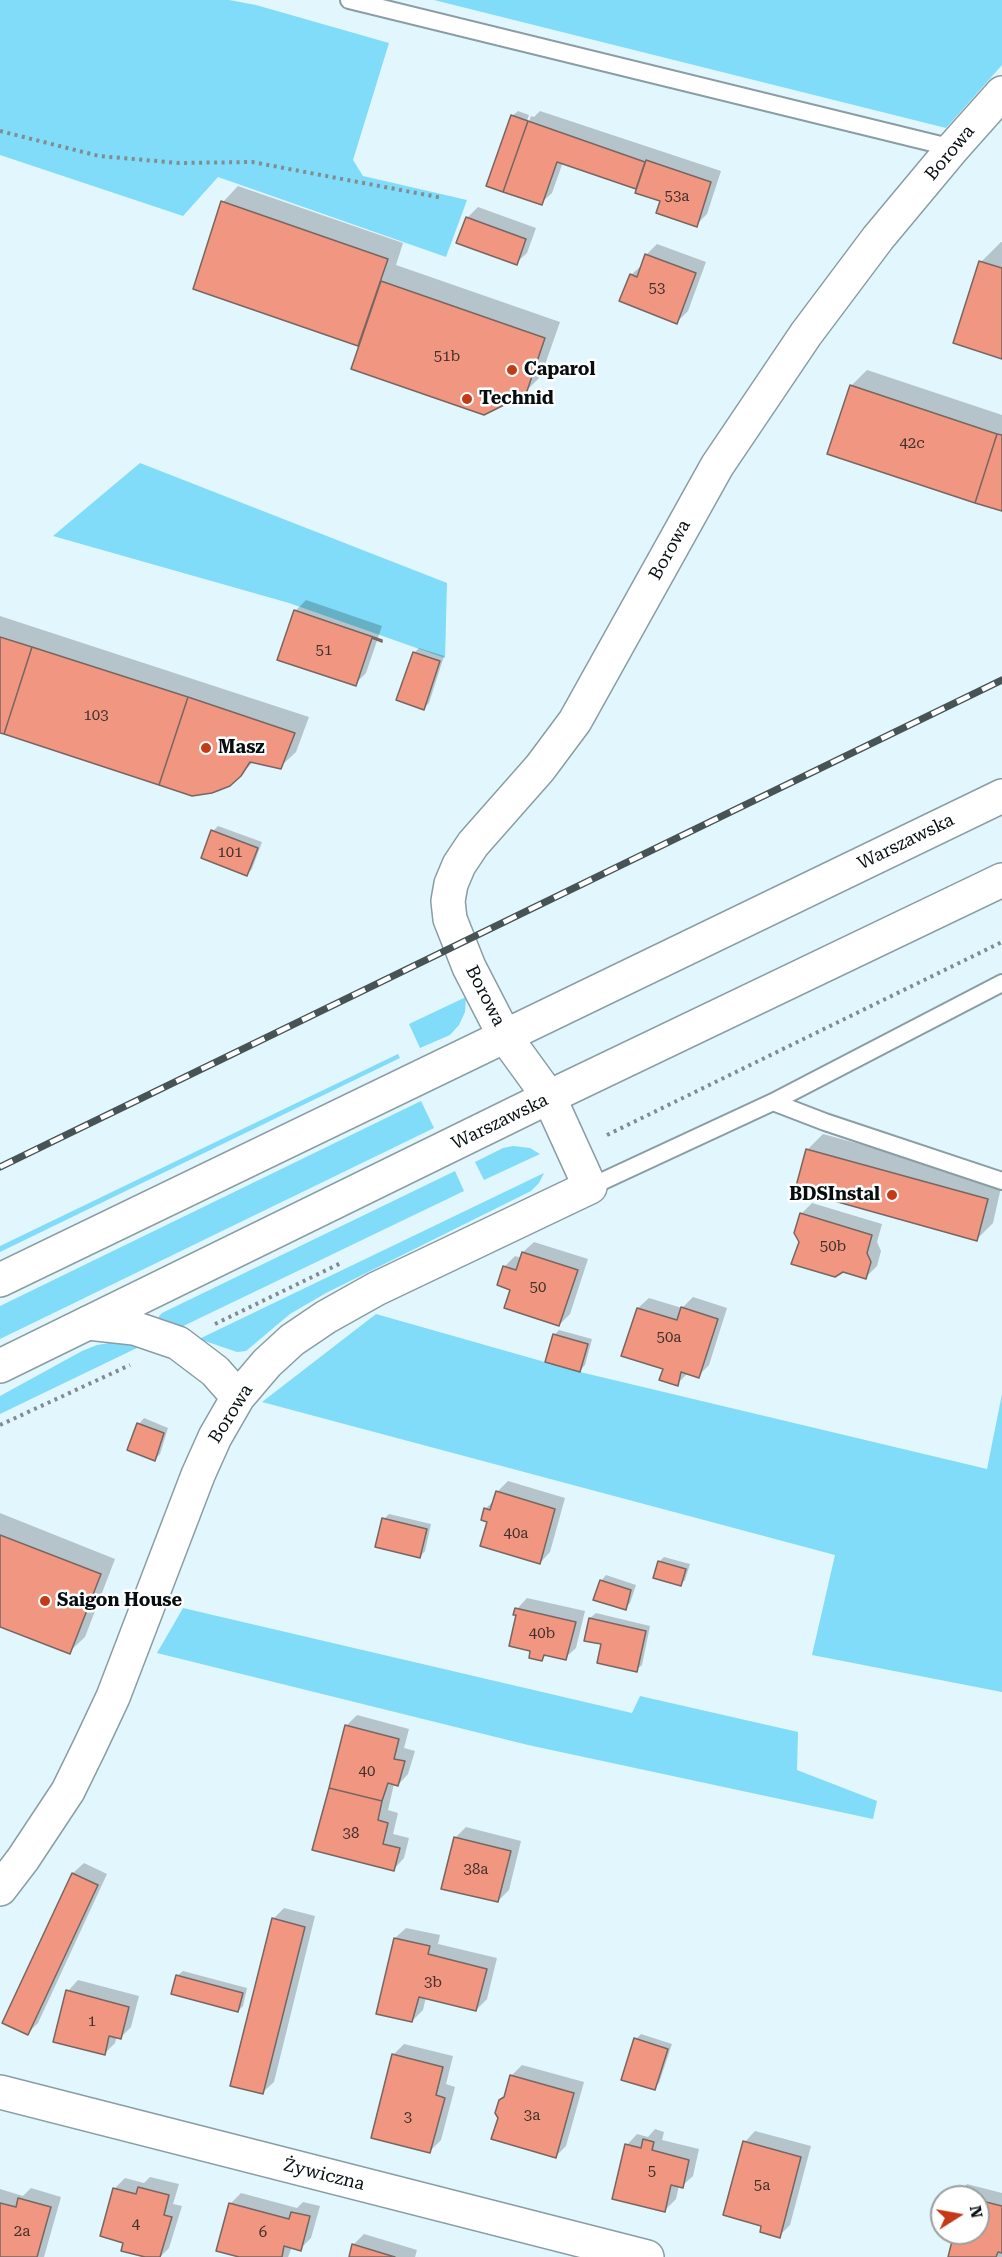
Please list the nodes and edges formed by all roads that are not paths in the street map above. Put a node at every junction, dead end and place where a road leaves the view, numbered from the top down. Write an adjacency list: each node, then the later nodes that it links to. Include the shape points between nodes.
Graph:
1 (349, 0): 3 (lane)
2 (1002, 93): 3 (street, Borowa)
3 (953, 148): 7 (street, Borowa, via 878,238 806,334 717,465 575,721 459,866 448,901 450,919 469,967)
4 (1002, 796): 7 (street, Warszawska)
5 (1002, 880): 8 (street, Warszawska)
6 (1002, 983): 9 (lane)
7 (504, 1035): 8 (street, Borowa); 12 (street, Warszawska)
8 (549, 1097): 11 (street); 13 (street, Warszawska)
9 (773, 1102): 10 (lane); 11 (lane)
10 (1002, 1181)
11 (590, 1187): 15 (street, Borowa, via 376,1289 326,1317 283,1348)
12 (0, 1280)
13 (88, 1323): 14 (street, Warszawska); 15 (street, via 134,1328 178,1343 215,1371)
14 (0, 1366)
15 (238, 1397): 16 (street, Borowa, via 198,1475 113,1697 90,1746 68,1791)
16 (0, 1889)
17 (0, 2092): 18 (street, Żywiczna)
18 (647, 2257)

